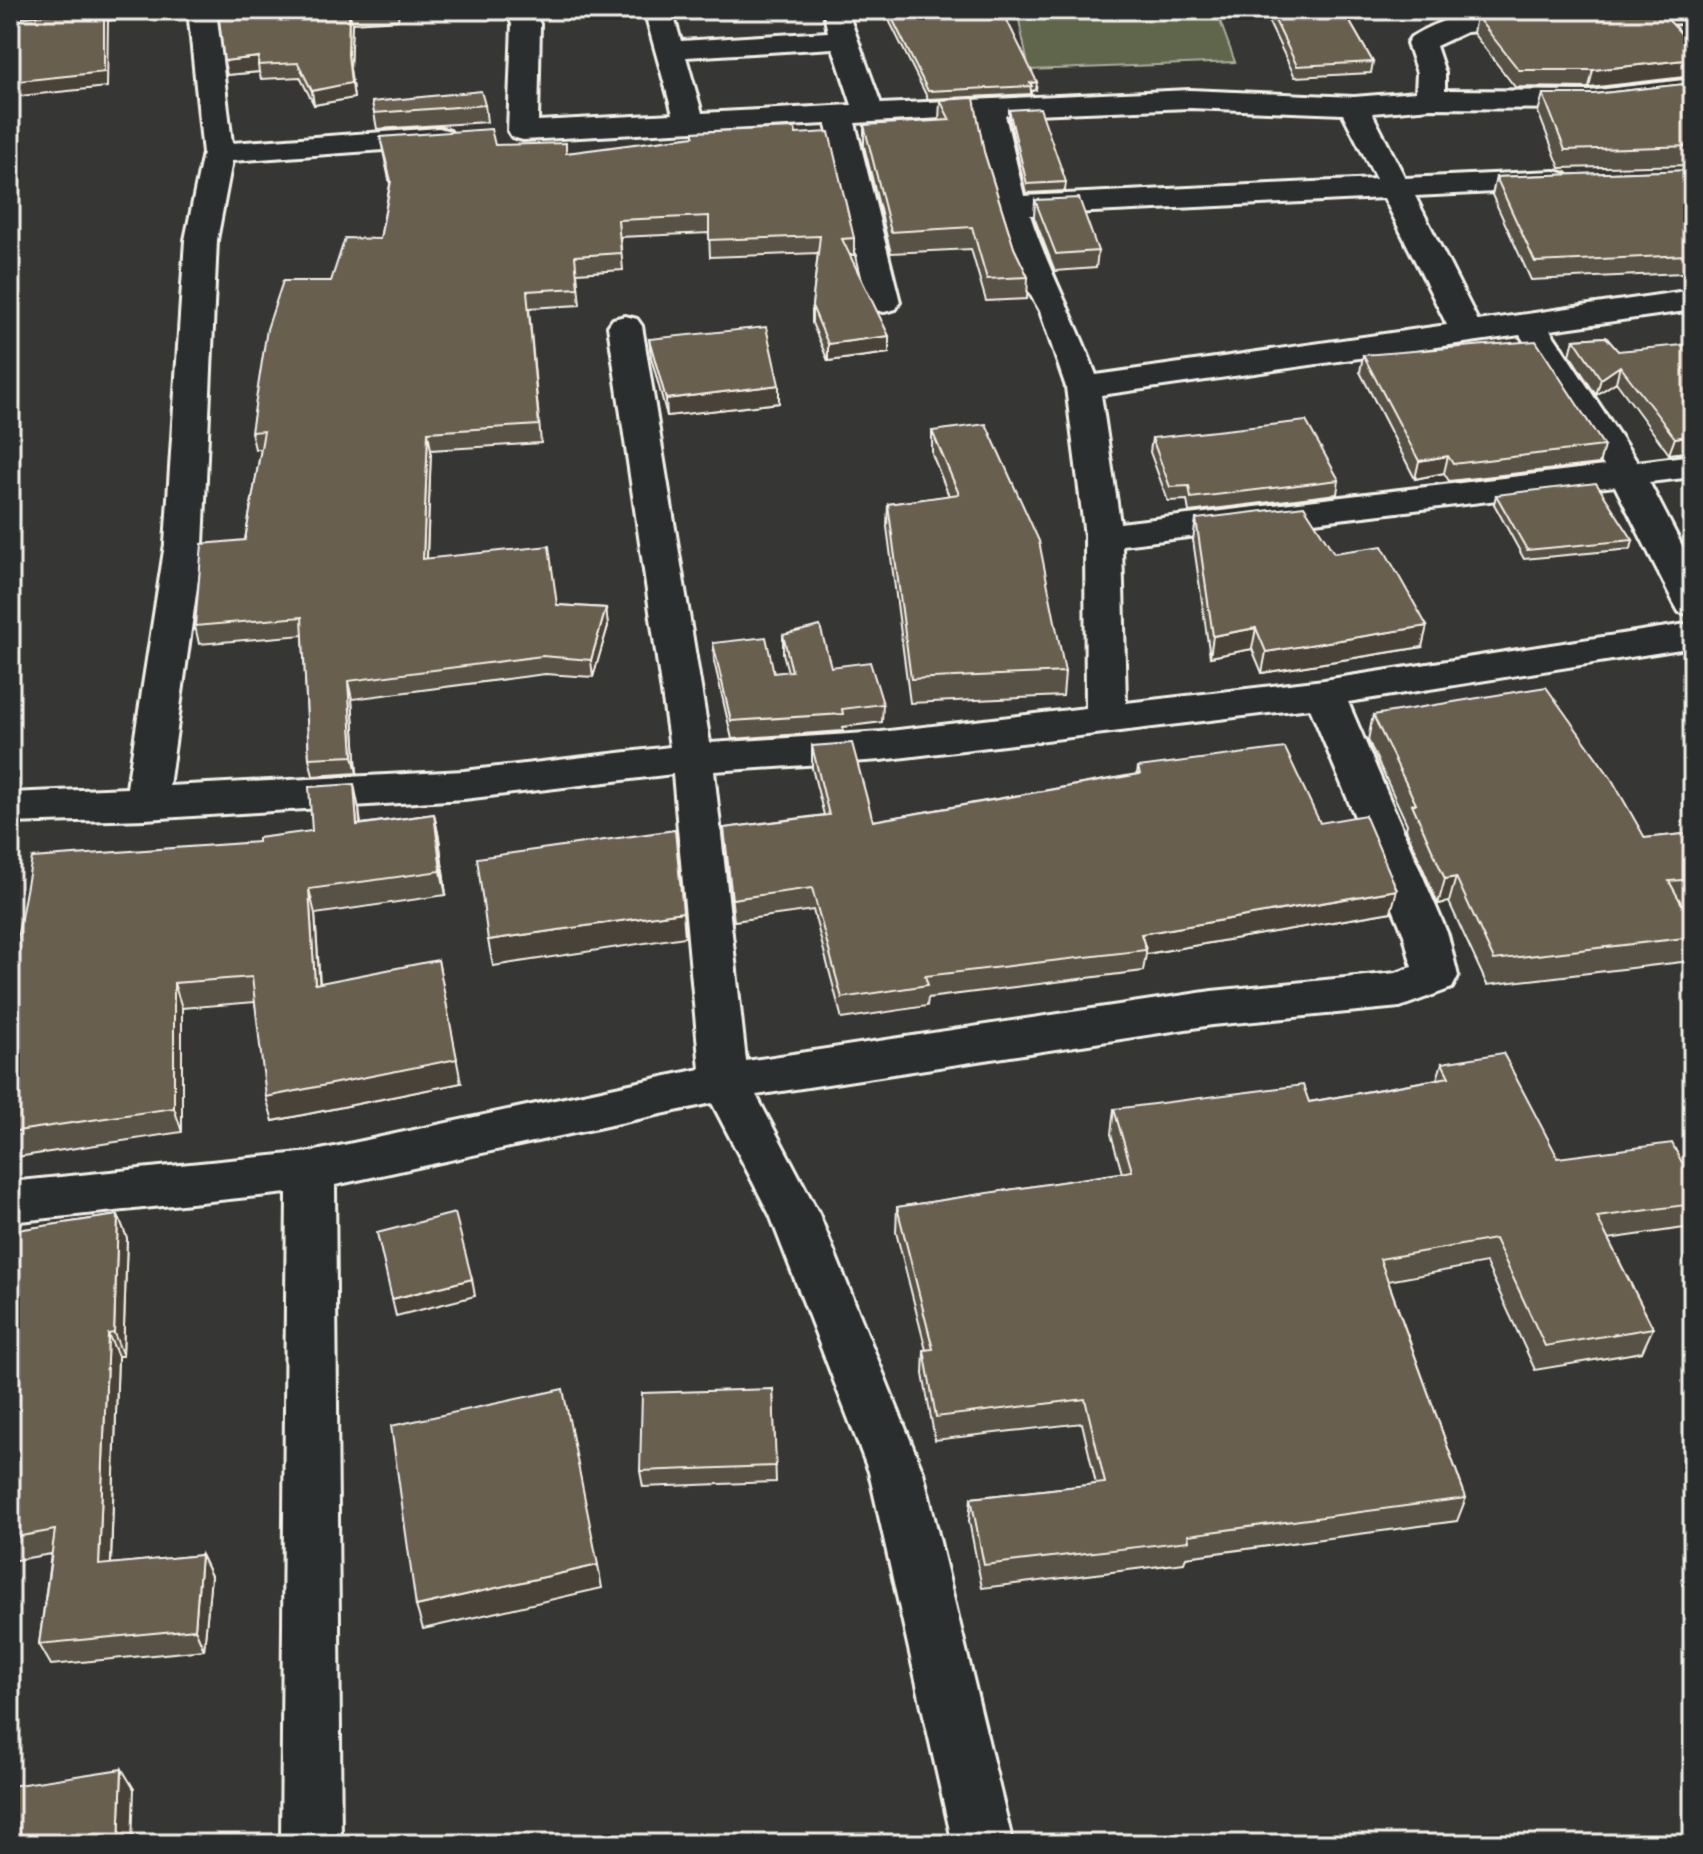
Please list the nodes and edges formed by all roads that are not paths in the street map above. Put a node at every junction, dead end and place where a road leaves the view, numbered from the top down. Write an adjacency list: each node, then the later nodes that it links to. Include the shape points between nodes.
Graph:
1 (113, 10): 9 (street)
2 (202, 10): 19 (street)
3 (519, 10): 18 (street, via 526,24)
4 (658, 10): 11 (street)
5 (834, 10): 10 (street)
6 (1693, 15): 7 (street)
7 (1585, 18)
8 (1554, 19): 13 (street, via 1443,27 1421,43 1431,73)
9 (10, 23)
10 (844, 39): 11 (street); 16 (street)
11 (670, 50): 17 (street)
12 (1693, 88): 13 (street, via 1589,100)
13 (1431, 99): 14 (street)
14 (1354, 106): 15 (street, via 1190,99); 21 (street)
15 (989, 107): 16 (street); 22 (street, via 1001,172)
16 (854, 113): 17 (street); 24 (street)
17 (690, 124): 18 (street)
18 (497, 133): 19 (street)
19 (218, 153): 37 (street, via 201,240 184,544)
20 (1582, 179): 21 (street)
21 (1393, 186): 22 (street); 27 (street)
22 (1014, 206): 28 (street, via 1032,269 1056,311)
23 (1693, 300): 25 (street)
24 (884, 302)
25 (1528, 322): 27 (street); 30 (street)
26 (625, 326): 36 (street)
27 (1468, 333): 28 (street)
28 (1083, 387): 31 (street)
29 (1693, 466): 30 (street)
30 (1626, 474): 31 (street); 32 (street)
31 (1103, 536): 35 (street)
32 (1693, 603)
33 (1693, 635): 34 (street)
34 (1324, 693): 35 (street); 39 (street, via 1426,935 1436,976 1400,990 1212,1008)
35 (1106, 719): 36 (street, via 881,746)
36 (692, 758): 37 (street, via 464,785); 39 (street)
37 (145, 804): 38 (street)
38 (10, 808)
39 (725, 1082): 40 (street); 43 (street, via 794,1214 896,1472)
40 (311, 1171): 41 (street); 42 (street)
41 (10, 1202)
42 (311, 1844)
43 (983, 1844)

